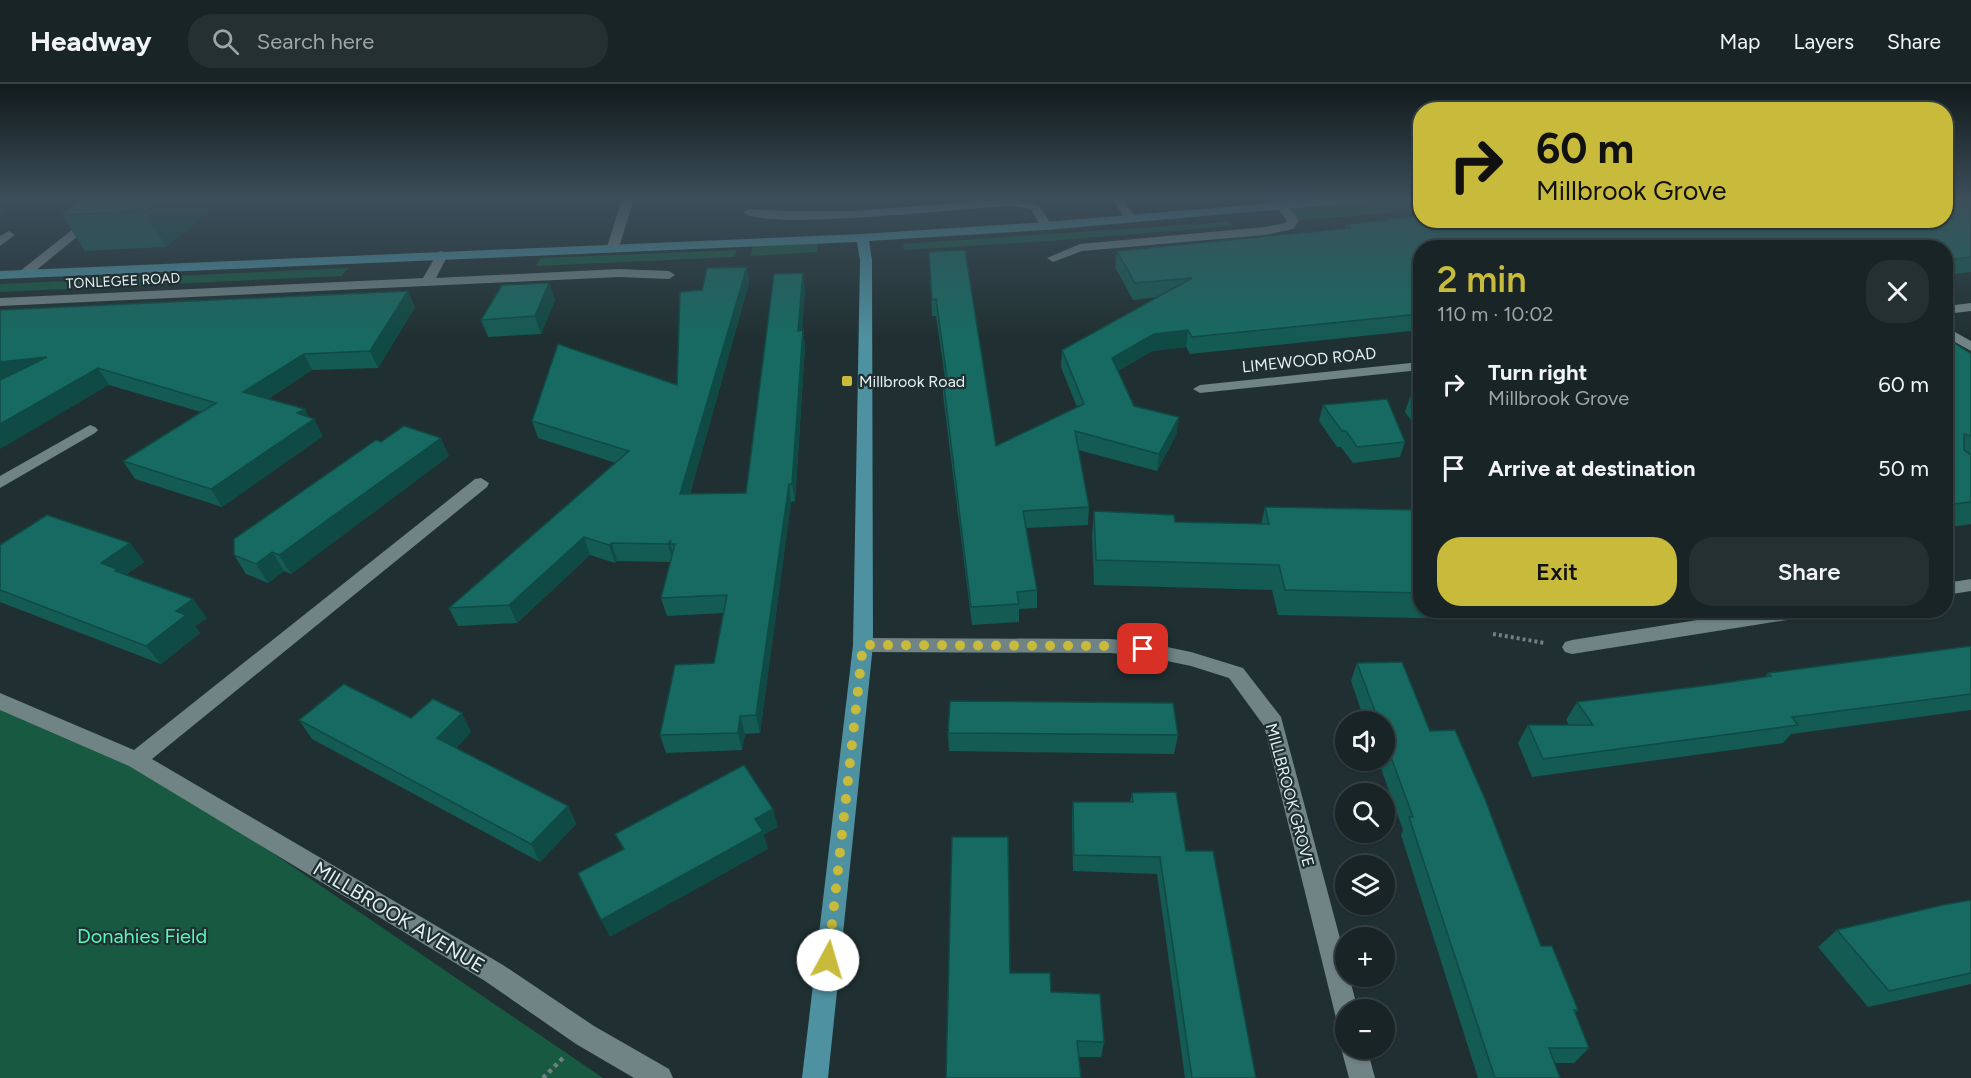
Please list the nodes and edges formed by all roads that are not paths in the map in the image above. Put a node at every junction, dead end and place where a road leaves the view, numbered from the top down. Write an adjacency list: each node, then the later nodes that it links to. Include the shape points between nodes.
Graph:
1 (60, 245): 8 (street)
2 (658, 245): 5 (main road, TONLEGEE ROAD)
3 (863, 245): 25 (main road)
4 (1109, 245): 7 (street, via 1080,248)
5 (613, 247): 6 (main road, TONLEGEE ROAD)
6 (442, 255): 8 (main road, TONLEGEE ROAD); 11 (street)
7 (1053, 258)
8 (24, 274): 9 (main road, TONLEGEE ROAD)
9 (0, 275)
10 (669, 275): 11 (street, TONLEGEE ROAD, via 619,273)
11 (428, 281): 12 (street, TONLEGEE ROAD)
12 (0, 302)
13 (1971, 307): 14 (street)
14 (1953, 309)
15 (1953, 335): 16 (street)
16 (1971, 347)
17 (1413, 367): 18 (street, LIMEWOOD ROAD)
18 (1200, 389)
19 (90, 430): 20 (street)
20 (0, 483)
21 (482, 483): 28 (street)
22 (1971, 585): 23 (street)
23 (1953, 588)
24 (1755, 618): 26 (street)
25 (863, 645): 29 (street, MILLBROOK GROVE, via 1121,647 1191,659 1236,673 1274,723); 32 (main road)
26 (1572, 647)
27 (0, 701): 28 (street, MILLBROOK AVENUE)
28 (136, 760): 31 (street, MILLBROOK AVENUE)
29 (1343, 999)
30 (1357, 1059): 33 (street)
31 (660, 1078)
32 (815, 1078)
33 (1362, 1078)

